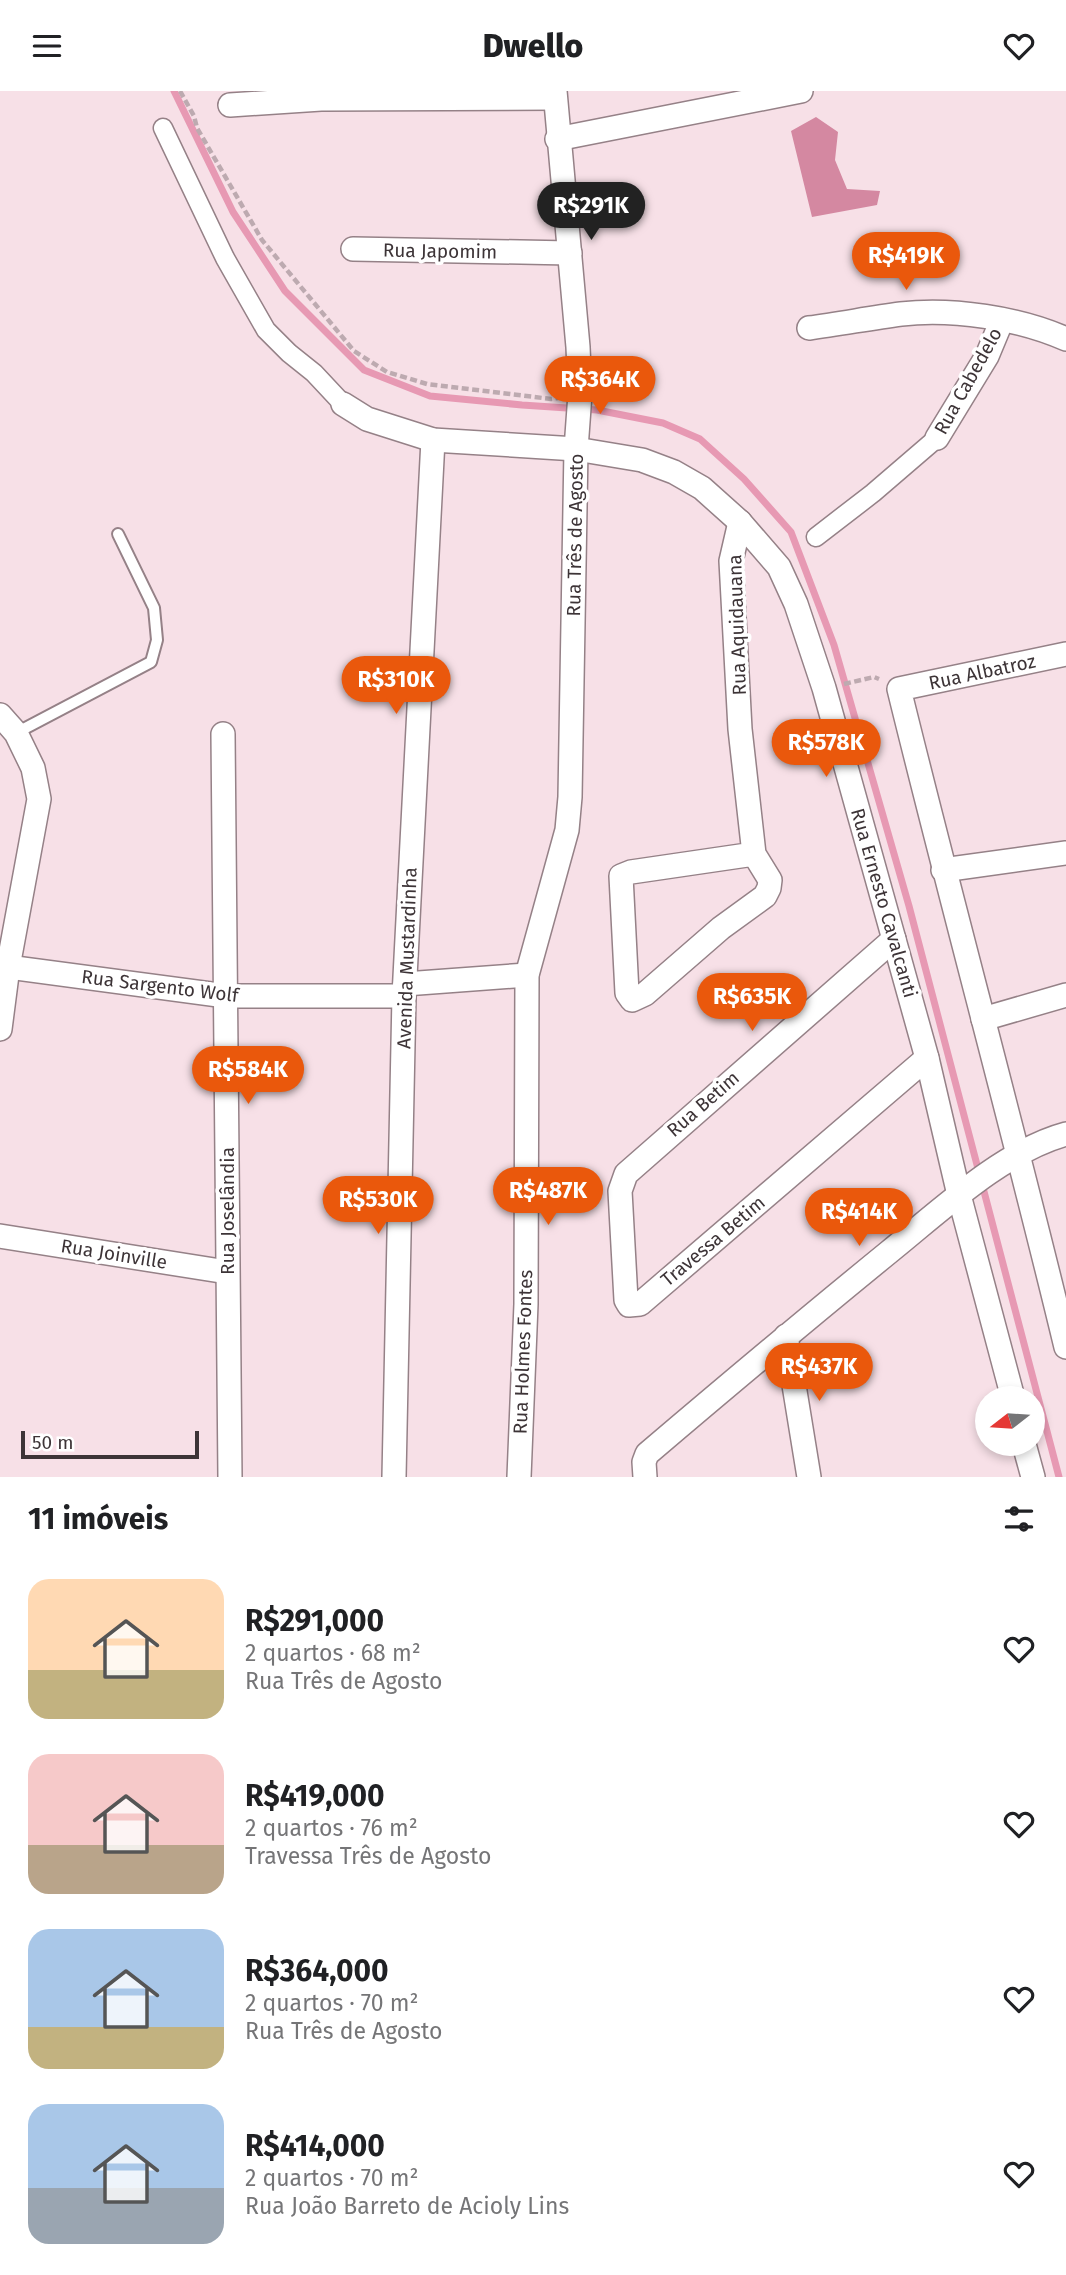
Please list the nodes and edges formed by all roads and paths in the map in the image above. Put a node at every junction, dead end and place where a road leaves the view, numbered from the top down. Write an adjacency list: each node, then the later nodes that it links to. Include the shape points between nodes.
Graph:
1 (180, 91): 12 (path, via 262,240 354,351 387,372 427,384 551,399)
2 (801, 91): 6 (street)
3 (555, 95): 4 (street); 6 (street, Rua Três de Agosto)
4 (230, 105)
5 (163, 128): 13 (street, via 225,258 266,330)
6 (557, 139): 8 (street, Rua Três de Agosto)
7 (353, 249): 8 (street, Rua Japomim)
8 (570, 253): 12 (street, Rua Três de Agosto)
9 (1002, 320): 10 (street, via 948,312); 11 (street, Rua Cabedelo, via 1042,328); 14 (street, Rua Cabedelo, via 987,356)
10 (809, 328)
11 (1066, 339)
12 (580, 394): 16 (street, Rua Três de Agosto)
13 (343, 404): 15 (street, Rua Ernesto Cavalcanti, via 367,419)
14 (937, 438): 19 (street, Rua Cabedelo)
15 (433, 440): 16 (street, Rua Ernesto Cavalcanti); 32 (street, Avenida Mustardinha)
16 (577, 442): 17 (street, Rua Ernesto Cavalcanti, via 674,472 702,488); 31 (street, Rua Três de Agosto, via 567,830)
17 (740, 522): 27 (street, Rua Aquidauana, via 731,561 740,729); 29 (street, Rua Ernesto Cavalcanti, via 779,567 796,604)
18 (118, 534): 24 (lane, via 154,608 157,640 151,662)
19 (816, 537)
20 (1066, 654): 28 (street, Rua Albatroz, via 898,689)
21 (874, 677): 22 (path)
22 (834, 686)
23 (0, 715): 24 (street)
24 (16, 733): 30 (street, via 33,768 39,799)
25 (223, 734): 34 (street, Rua Joselândia)
26 (1066, 853): 28 (street)
27 (754, 854): 27 (street, Rua Aquidauana, via 621,876 627,993 632,1000 765,896 770,880)
28 (943, 870): 35 (street)
29 (894, 939): 37 (street, Rua Ernesto Cavalcanti); 43 (street, Rua Betim, via 626,1174 620,1191)
30 (4, 967): 34 (street, Rua Sargento Wolf); 36 (street)
31 (527, 975): 32 (street, Rua Sargento Wolf); 50 (street, Rua Holmes Fontes, via 526,1304)
32 (404, 990): 34 (street, Rua Sargento Wolf); 49 (street, Avenida Mustardinha)
33 (1066, 995): 35 (street)
34 (226, 996): 42 (street, Rua Joselândia)
35 (983, 1019): 39 (street)
36 (0, 1029)
37 (927, 1058): 40 (street, Rua Ernesto Cavalcanti); 43 (street, Travessa Betim, via 640,1304 629,1305)
38 (1066, 1134): 39 (street)
39 (1016, 1156): 40 (street); 45 (street)
40 (963, 1192): 44 (street); 46 (street, Rua Ernesto Cavalcanti)
41 (0, 1236): 42 (street, Rua Joinville)
42 (227, 1272): 48 (street, Rua Joselândia)
43 (626, 1300)
44 (786, 1336): 51 (street, via 647,1454); 52 (street)
45 (1066, 1347)
46 (1010, 1386)
47 (1027, 1456): 53 (street)
48 (230, 1477)
49 (394, 1477)
50 (519, 1477)
51 (645, 1477)
52 (809, 1477)
53 (1033, 1477)

